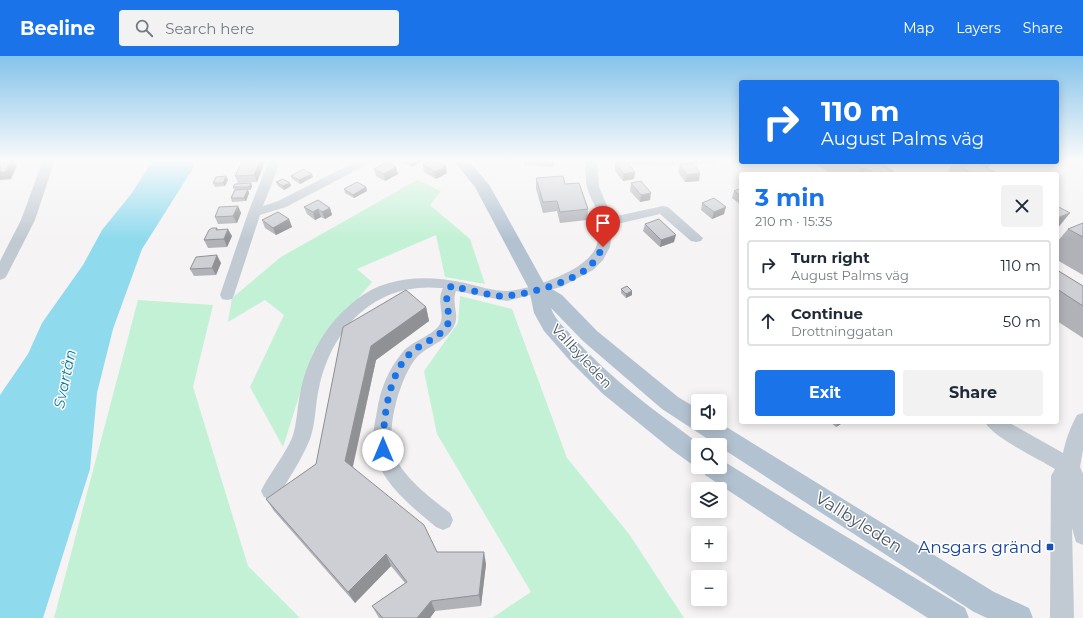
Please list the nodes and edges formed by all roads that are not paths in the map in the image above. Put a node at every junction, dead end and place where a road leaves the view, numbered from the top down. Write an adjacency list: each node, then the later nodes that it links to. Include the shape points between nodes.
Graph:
1 (40, 186): 9 (street, via 28,220)
2 (265, 186): 6 (street)
3 (317, 186): 6 (street, via 282,204)
4 (482, 186): 11 (main road, Vallbyleden)
5 (593, 186): 7 (street)
6 (254, 213): 12 (street)
7 (607, 222): 8 (street, via 663,210); 11 (street, via 603,247 588,267 556,284)
8 (696, 238)
9 (0, 275)
10 (451, 286): 11 (street, via 498,296); 20 (street, via 420,282 386,290 357,306 336,326 327,339 316,365 301,438); 21 (street, via 446,297 450,318 446,327 412,351 403,364 387,399 383,430 383,450 393,470 405,486)
11 (538, 290): 13 (main road, Vallbyleden, via 555,300 590,336 670,403); 17 (main road, Vallbyleden, via 546,317 573,351 606,384)
12 (227, 295)
13 (691, 416)
14 (1083, 420): 18 (street, via 1077,433)
15 (997, 424): 18 (street)
16 (712, 430): 24 (main road, Vallbyleden, via 984,602)
17 (691, 451)
18 (1070, 467): 22 (street, via 1077,482); 25 (street, via 1061,476)
19 (724, 474): 23 (main road)
20 (271, 491)
21 (443, 520)
22 (1083, 535)
23 (955, 618)
24 (1019, 618)
25 (1062, 618)

